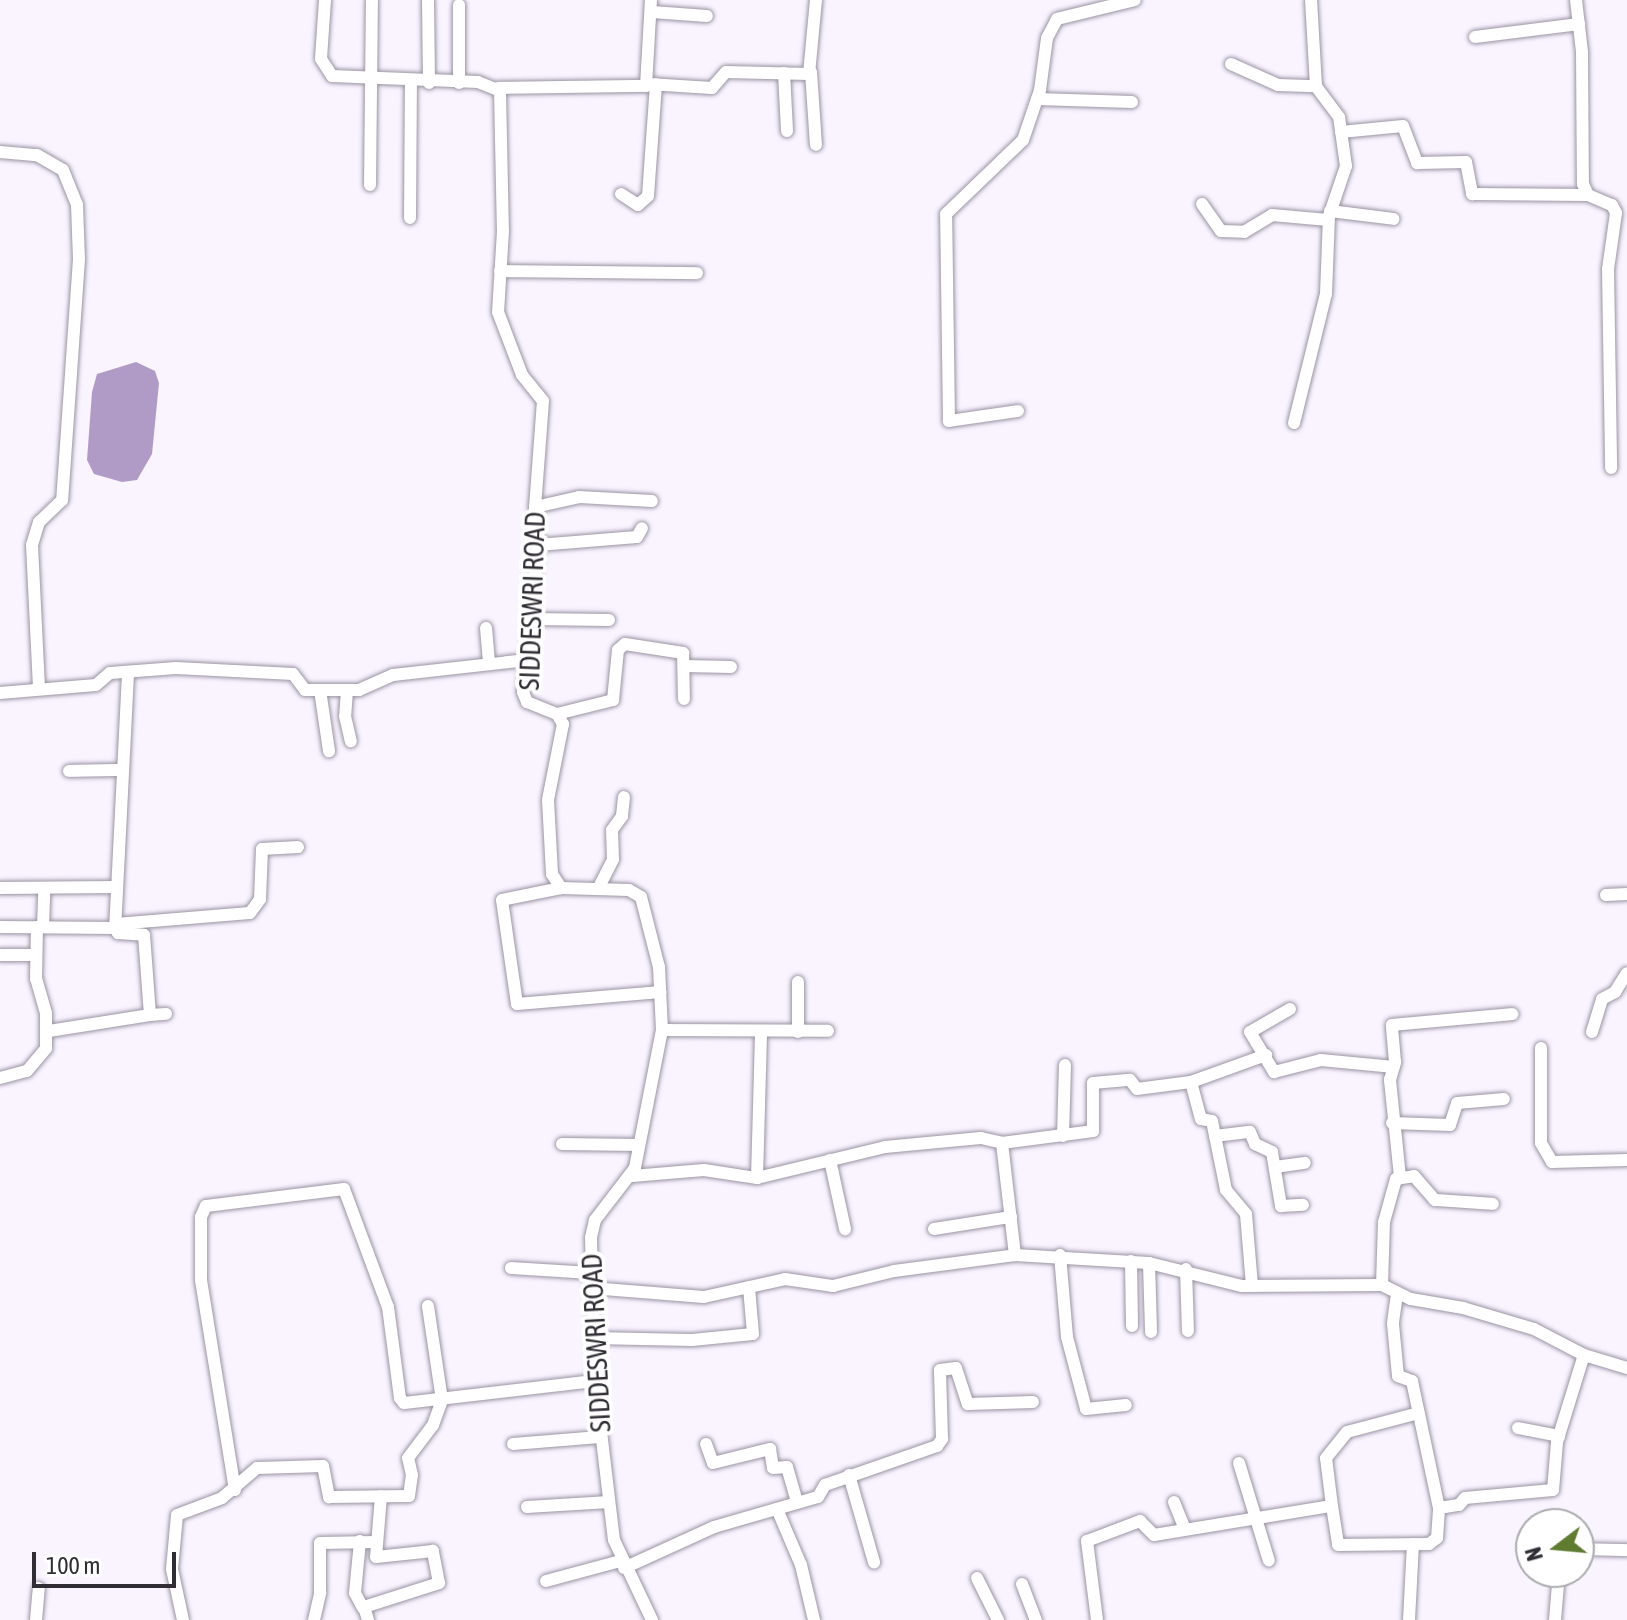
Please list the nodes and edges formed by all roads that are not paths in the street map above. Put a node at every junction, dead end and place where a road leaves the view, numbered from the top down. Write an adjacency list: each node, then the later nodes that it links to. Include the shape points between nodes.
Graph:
1 (325, 0): 16 (street, via 325,72)
2 (372, 0): 16 (street)
3 (428, 0): 18 (street)
4 (816, 0): 14 (street)
5 (1135, 0): 23 (street, via 1057,19 1047,38)
6 (1311, 0): 21 (street)
7 (1576, 0): 11 (street)
8 (459, 5): 19 (street)
9 (652, 6): 10 (street); 20 (street)
10 (707, 16)
11 (1579, 24): 12 (street); 31 (street, via 1581,160)
12 (1475, 37)
13 (1231, 64): 21 (street, via 1278,85)
14 (811, 72): 15 (street); 27 (street)
15 (784, 73): 20 (street, via 722,73 712,88); 25 (street)
16 (372, 82): 17 (street); 29 (street)
17 (411, 82): 18 (street); 34 (street)
18 (429, 83): 19 (street)
19 (459, 83): 22 (street)
20 (652, 84): 22 (street); 30 (street, via 648,196 638,205)
21 (1316, 86): 26 (street, via 1339,117)
22 (498, 88): 36 (street, SIDDESWRI ROAD)
23 (1037, 99): 24 (street); 38 (street, via 1023,140 945,218 949,421)
24 (1132, 102)
25 (787, 131)
26 (1341, 132): 31 (street, via 1403,126 1414,162 1466,162 1472,194); 33 (street, via 1346,166)
27 (816, 145)
28 (0, 152): 53 (street, via 37,155 63,170 77,205 79,259 62,500 39,522 32,545)
29 (370, 185)
30 (621, 194)
31 (1588, 195): 40 (street, via 1609,202 1616,213 1608,269)
32 (1202, 204): 33 (street, via 1221,231 1244,232 1272,215)
33 (1329, 216): 35 (street); 39 (street, via 1326,294)
34 (410, 218)
35 (1394, 219)
36 (500, 271): 37 (street); 42 (street, SIDDESWRI ROAD, via 499,322 522,375 543,401)
37 (697, 273)
38 (1018, 411)
39 (1294, 423)
40 (1611, 468)
41 (652, 501): 42 (street, via 579,497)
42 (535, 507): 44 (street, SIDDESWRI ROAD)
43 (642, 528): 44 (street, via 637,537)
44 (538, 545): 45 (street, SIDDESWRI ROAD)
45 (532, 619): 46 (street); 48 (street, SIDDESWRI ROAD)
46 (609, 620)
47 (486, 628): 49 (street)
48 (527, 660): 49 (street); 58 (street, SIDDESWRI ROAD, via 524,697)
49 (489, 661): 55 (street, via 393,675 368,688)
50 (684, 666): 51 (street); 57 (street); 58 (street, via 681,651 622,645 613,700)
51 (731, 667)
52 (128, 674): 53 (street, via 110,673 96,685); 54 (street, via 176,668 293,674 304,690); 61 (street)
53 (39, 686): 56 (street)
54 (320, 690): 55 (street); 60 (street)
55 (347, 690): 59 (street, via 345,716)
56 (0, 693)
57 (684, 699)
58 (557, 714): 68 (street, SIDDESWRI ROAD, via 564,730 548,819 552,874)
59 (351, 741)
60 (329, 751)
61 (123, 770): 62 (street); 65 (street)
62 (69, 771)
63 (624, 797): 66 (street, via 622,816 612,830 613,859)
64 (298, 847): 72 (street, via 262,849 260,899 250,913)
65 (117, 887): 69 (street); 72 (street)
66 (599, 887): 68 (street, SIDDESWRI ROAD); 79 (street, SIDDESWRI ROAD, via 629,890 641,897)
67 (0, 888): 69 (street)
68 (561, 888): 79 (street, via 502,900 517,1004)
69 (44, 889): 74 (street)
70 (1627, 894): 71 (street)
71 (1606, 895)
72 (115, 926): 74 (street); 83 (street, via 118,933 144,935)
73 (0, 927): 74 (street)
74 (40, 927): 76 (street)
75 (0, 955): 76 (street)
76 (36, 955): 85 (street, via 37,987)
77 (1627, 973): 89 (street, via 1617,990 1602,999)
78 (798, 982): 88 (street)
79 (661, 992): 84 (street, SIDDESWRI ROAD)
80 (1290, 1009): 91 (street, via 1250,1032)
81 (166, 1014): 83 (street)
82 (1512, 1014): 93 (street, via 1392,1025)
83 (150, 1015): 85 (street)
84 (662, 1030): 87 (street); 102 (street, SIDDESWRI ROAD)
85 (49, 1031): 94 (street, via 43,1056 33,1067)
86 (828, 1031): 88 (street)
87 (761, 1032): 88 (street); 109 (street)
88 (798, 1032)
89 (1592, 1032)
90 (1541, 1048): 104 (street, via 1540,1140 1552,1162)
91 (1266, 1055): 93 (street, via 1277,1072 1321,1060); 95 (street)
92 (1065, 1065): 98 (street)
93 (1394, 1067): 97 (street)
94 (0, 1078)
95 (1191, 1082): 98 (street, via 1137,1089 1130,1080 1093,1083 1093,1131); 99 (street, via 1202,1120 1211,1120)
96 (1504, 1099): 97 (street, via 1457,1103 1450,1125)
97 (1392, 1123): 108 (street)
98 (1063, 1136): 100 (street)
99 (1215, 1136): 106 (street, via 1250,1132 1256,1145 1271,1150); 123 (street, via 1226,1190 1247,1216)
100 (1002, 1143): 103 (street, via 966,1138 885,1147); 112 (street)
101 (562, 1144): 102 (street)
102 (639, 1145): 107 (street, SIDDESWRI ROAD)
103 (830, 1160): 109 (street); 113 (street)
104 (1627, 1160)
105 (1305, 1163): 106 (street)
106 (1275, 1167): 111 (street, via 1281,1206)
107 (632, 1176): 109 (street, via 704,1170); 121 (street, SIDDESWRI ROAD, via 594,1224)
108 (1400, 1177): 110 (street, via 1417,1178 1435,1200); 122 (street, via 1393,1183 1384,1222)
109 (757, 1178)
110 (1493, 1204)
111 (1303, 1205)
112 (1011, 1217): 114 (street); 115 (street)
113 (845, 1229)
114 (934, 1229)
115 (1015, 1255): 116 (street); 124 (street, via 894,1271 833,1286 789,1279)
116 (1060, 1255): 117 (street); 137 (street, via 1067,1337 1086,1409)
117 (1131, 1261): 118 (street); 128 (street)
118 (1149, 1263): 120 (street); 130 (street)
119 (511, 1268): 121 (street)
120 (1186, 1269): 123 (street); 129 (street)
121 (591, 1273): 125 (street, SIDDESWRI ROAD)
122 (1382, 1285): 123 (street); 126 (street)
123 (1252, 1286)
124 (749, 1287): 125 (street, via 704,1297); 131 (street, via 753,1334 692,1340)
125 (591, 1288): 131 (street, SIDDESWRI ROAD)
126 (1397, 1294): 132 (street, via 1534,1329); 138 (street, via 1393,1328 1398,1376 1412,1381)
127 (428, 1306): 135 (street)
128 (1132, 1326)
129 (1188, 1331)
130 (1151, 1332)
131 (592, 1338): 134 (street, SIDDESWRI ROAD)
132 (1584, 1355): 133 (street); 140 (street)
133 (1627, 1368)
134 (595, 1381): 135 (street, via 528,1385); 141 (street, SIDDESWRI ROAD)
135 (442, 1400): 146 (street, via 404,1403 400,1398 388,1307 344,1189 206,1206 201,1217 201,1280); 147 (street, via 432,1427 408,1458 409,1496)
136 (1033, 1402): 145 (street, via 968,1404 958,1370 940,1370 940,1443)
137 (1126, 1405)
138 (1419, 1413): 151 (street, via 1347,1432 1326,1458); 153 (street)
139 (1518, 1428): 140 (street)
140 (1559, 1436): 153 (street, via 1553,1490 1465,1498 1458,1506)
141 (600, 1437): 142 (street); 148 (street, SIDDESWRI ROAD)
142 (513, 1444)
143 (706, 1444): 150 (street, via 713,1463 770,1449 773,1468 787,1467)
144 (1239, 1463): 155 (street)
145 (849, 1475): 150 (street, via 825,1485 818,1497); 163 (street)
146 (235, 1490): 147 (street, via 257,1468 321,1466 328,1496); 172 (street, via 177,1515 172,1569)
147 (381, 1496): 158 (street)
148 (609, 1502): 152 (street); 164 (street, SIDDESWRI ROAD)
149 (1174, 1502): 156 (street)
150 (797, 1503): 154 (street)
151 (1332, 1506): 155 (street); 159 (street, via 1338,1545)
152 (527, 1507)
153 (1439, 1508): 159 (street, via 1436,1541)
154 (777, 1509): 164 (street, via 714,1527); 175 (street, via 801,1565)
155 (1256, 1516): 156 (street); 162 (street)
156 (1184, 1527): 178 (street, via 1151,1535 1140,1521 1087,1541)
157 (360, 1541): 158 (street); 170 (street, via 355,1593); 173 (street, via 320,1543)
158 (376, 1542): 170 (street, via 377,1558 433,1551 439,1583)
159 (1413, 1544): 179 (street)
160 (1595, 1549): 161 (street)
161 (1627, 1550)
162 (1269, 1561)
163 (874, 1562)
164 (622, 1565): 166 (street); 174 (street, SIDDESWRI ROAD)
165 (977, 1578): 176 (street)
166 (546, 1581)
167 (1022, 1584): 177 (street)
168 (39, 1588): 171 (street)
169 (1558, 1588): 180 (street)
170 (366, 1614)
171 (36, 1620)
172 (183, 1620)
173 (314, 1620)
174 (652, 1620)
175 (814, 1620)
176 (998, 1620)
177 (1036, 1620)
178 (1097, 1620)
179 (1409, 1620)
180 (1555, 1620)

